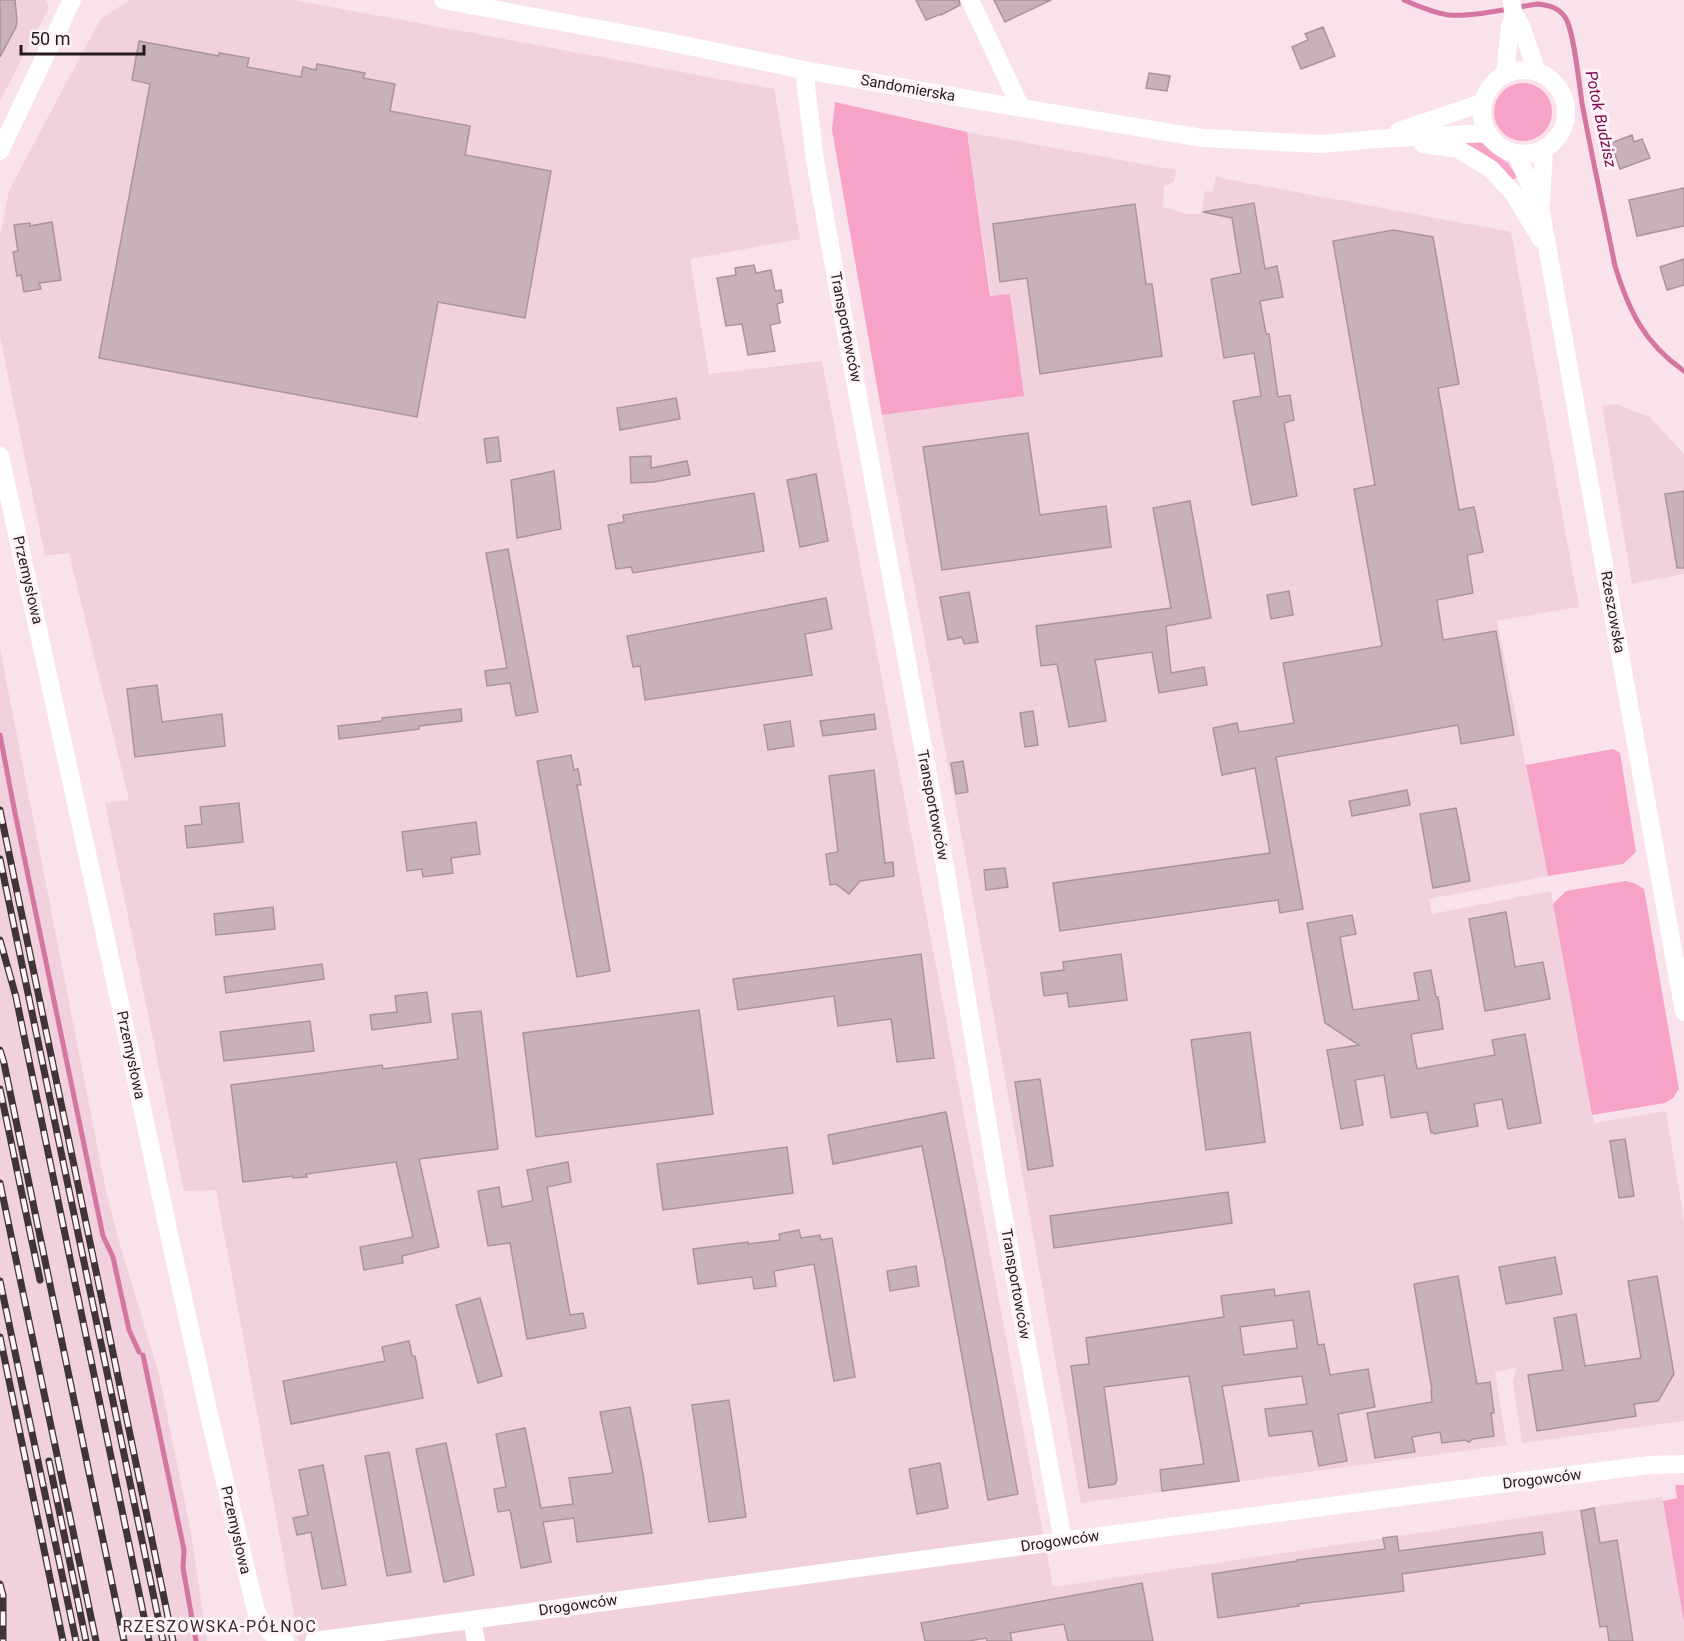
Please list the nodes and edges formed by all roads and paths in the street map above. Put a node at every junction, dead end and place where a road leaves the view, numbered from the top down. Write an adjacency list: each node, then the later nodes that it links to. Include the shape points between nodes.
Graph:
1 (72, 0): 13 (street)
2 (443, 0): 5 (street, Sandomierska)
3 (970, 0): 9 (street)
4 (1512, 8): 6 (street); 7 (street)
5 (804, 70): 9 (street, Sandomierska); 22 (street, Transportowców, via 815,160)
6 (1537, 72): 7 (street); 12 (street, via 1555,84 1566,114 1560,135)
7 (1505, 74): 8 (street, via 1487,91)
8 (1482, 103): 10 (street); 11 (street)
9 (1021, 108): 11 (street, Sandomierska, via 1202,138 1320,144)
10 (1487, 133): 11 (street); 14 (street, via 1500,147)
11 (1376, 139): 16 (street, via 1458,149 1491,169 1515,194)
12 (1544, 150): 14 (street); 15 (street, Rzeszowska)
13 (0, 152)
14 (1517, 154): 15 (street, Rzeszowska)
15 (1541, 212): 16 (street, Rzeszowska)
16 (1547, 248): 18 (street, Rzeszowska)
17 (0, 456): 24 (street, Przemysłowa, via 234,1522 256,1611 267,1628)
18 (1684, 1012)
19 (1684, 1453): 21 (street, Drogowców)
20 (1684, 1464): 21 (street, Drogowców)
21 (1649, 1466): 22 (street, Drogowców)
22 (1063, 1541): 23 (street, Drogowców)
23 (471, 1620): 25 (street); 26 (street)
24 (285, 1641)
25 (314, 1641)
26 (476, 1641)

